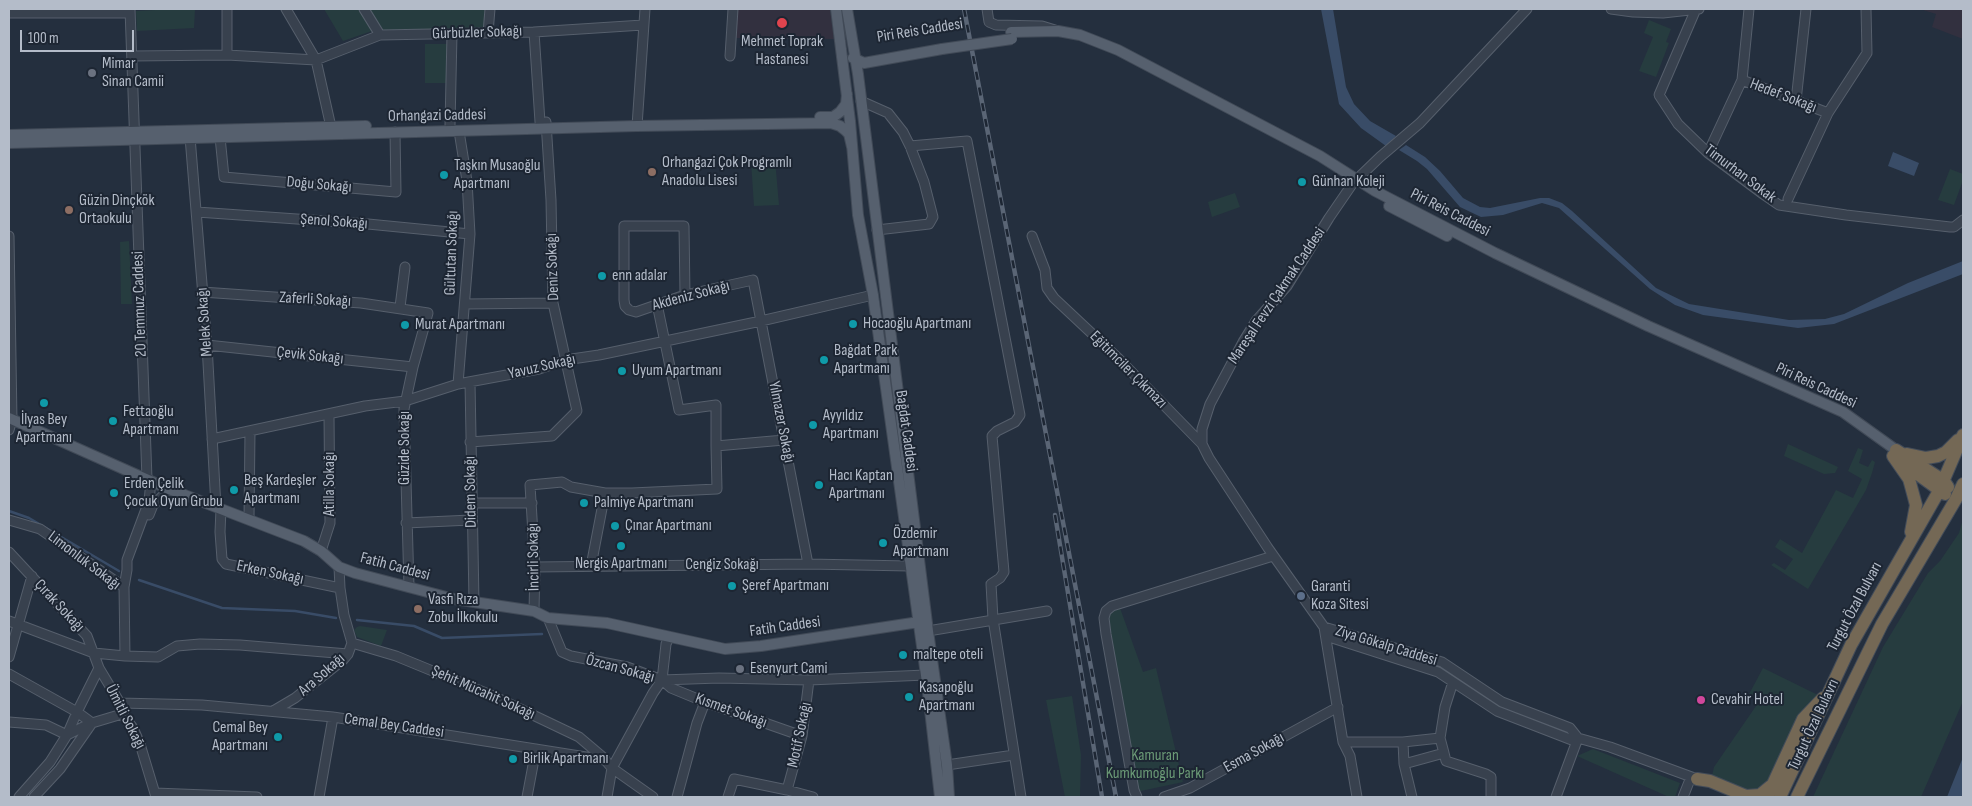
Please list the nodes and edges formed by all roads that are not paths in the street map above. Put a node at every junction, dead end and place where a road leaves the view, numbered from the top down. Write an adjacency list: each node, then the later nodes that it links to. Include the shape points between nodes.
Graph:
1 (227, 9): 26 (street)
2 (286, 9): 30 (street)
3 (364, 9): 23 (street)
4 (490, 9): 21 (street)
5 (645, 9): 18 (street)
6 (733, 9): 28 (street)
7 (836, 9): 25 (main road, Bağdat Caddesi)
8 (847, 9): 29 (main road, via 854,48)
9 (987, 9): 19 (street, via 989,22 996,25 1042,26)
10 (1527, 9): 53 (street, Mareşal Fevzi Çakmak Caddesi, via 1407,135)
11 (1611, 9): 12 (street, via 1663,13)
12 (1697, 9): 52 (street, Timurhan Sokak, via 1659,95 1678,124)
13 (1749, 9): 32 (street)
14 (1806, 9): 35 (street)
15 (1866, 9): 36 (street, Hedef Sokağı, via 1867,52)
16 (130, 11): 17 (street); 27 (street, 20 Temmuz Caddesi)
17 (9, 13)
18 (643, 25): 20 (street, Gürbüzler Sokağı); 39 (street)
19 (1058, 31): 24 (main road, Piri Reis Caddesi); 53 (main road, Piri Reis Caddesi, via 1080,35 1118,50 1320,156)
20 (534, 32): 21 (street, Gürbüzler Sokağı); 40 (street, Deniz Sokağı)
21 (488, 33): 22 (street, Gürbüzler Sokağı)
22 (452, 34): 23 (street, Gürbüzler Sokağı); 42 (street, Gültutan Sokağı)
23 (380, 35): 30 (street, Gürbüzler Sokağı)
24 (1012, 36): 29 (main road, Piri Reis Caddesi, bridge); 53 (main road, Piri Reis Caddesi, via 1059,37 1101,49)
25 (841, 45): 29 (main road, via 848,55); 31 (main road, Bağdat Caddesi)
26 (227, 55): 27 (street); 30 (street)
27 (132, 56): 45 (street, 20 Temmuz Caddesi)
28 (730, 56)
29 (862, 59): 31 (main road, via 848,66); 34 (main road, Bağdat Caddesi, via 858,74)
30 (316, 60): 41 (street)
31 (844, 76): 33 (main road, Bağdat Caddesi)
32 (1742, 80): 35 (street, Hedef Sokağı); 52 (street)
33 (847, 94): 37 (main road, via 844,109); 38 (main road, Bağdat Caddesi)
34 (861, 101): 46 (main road, Bağdat Caddesi); 50 (street, via 888,113)
35 (1796, 101): 36 (street, Hedef Sokağı)
36 (1828, 113): 54 (street)
37 (833, 117): 38 (main road, Orhangazi Caddesi); 39 (main road, Orhangazi Caddesi)
38 (850, 121): 46 (main road, via 859,125); 51 (main road, Bağdat Caddesi)
39 (637, 123): 40 (main road, Orhangazi Caddesi); 51 (main road, Orhangazi Caddesi, via 831,123 849,134)
40 (544, 124): 42 (main road, Orhangazi Caddesi); 71 (street, Deniz Sokağı, via 551,200)
41 (331, 127): 42 (main road, Orhangazi Caddesi); 45 (main road, Orhangazi Caddesi)
42 (455, 127): 43 (main road, Orhangazi Caddesi); 60 (street, Gültutan Sokağı, via 467,181)
43 (394, 132): 48 (main road, Orhangazi Caddesi); 48 (street, Doğu Sokağı, via 396,192 224,177)
44 (9, 135): 45 (main road, Orhangazi Caddesi)
45 (134, 135): 47 (main road, Orhangazi Caddesi); 49 (main road, Orhangazi Caddesi); 94 (street, 20 Temmuz Caddesi)
46 (865, 136): 57 (main road, Bağdat Caddesi)
47 (190, 137): 48 (main road, Orhangazi Caddesi); 55 (street, Melek Sokağı)
48 (220, 137)
49 (9, 143)
50 (910, 146): 59 (street, via 924,182 932,222); 125 (street, via 967,141 1020,415 1018,420 992,436 1004,572 991,584)
51 (852, 147): 56 (main road, Bağdat Caddesi)
52 (1708, 153): 58 (street, Timurhan Sokak, via 1779,205 1950,227)
53 (1355, 181): 91 (street, Mareşal Fevzi Çakmak Caddesi, via 1287,286 1256,321 1243,342 1210,404 1202,429); 93 (main road, Piri Reis Caddesi, via 1648,326 1843,412)
54 (1788, 199)
55 (197, 212): 60 (street, Şenol Sokağı); 67 (street, Melek Sokağı)
56 (858, 215): 57 (main road, via 867,224); 63 (main road, Bağdat Caddesi)
57 (875, 216): 59 (main road, Bağdat Caddesi)
58 (1963, 220)
59 (877, 230): 64 (main road, Bağdat Caddesi)
60 (470, 234): 70 (street, Gültutan Sokağı)
61 (9, 236): 84 (street)
62 (1032, 236): 91 (street, Eğitimciler Çıkmazı, via 1045,270 1047,288 1054,298)
63 (865, 252): 64 (main road, via 866,247 874,245); 69 (main road, Bağdat Caddesi)
64 (881, 255): 128 (main road, Bağdat Caddesi)
65 (404, 267): 73 (street)
66 (753, 280): 68 (street, Akdeniz Sokağı); 75 (street, Yılmazer Sokağı)
67 (202, 292): 73 (street, Zaferli Sokağı); 77 (street, Melek Sokağı)
68 (684, 295): 72 (street, Akdeniz Sokağı); 72 (street, Akdeniz Sokağı, via 684,226 624,226 625,306 636,312)
69 (872, 296): 75 (street, Yavuz Sokağı); 113 (main road, Bağdat Caddesi)
70 (465, 304): 71 (street); 81 (street, Gültutan Sokağı)
71 (553, 304): 78 (street, Deniz Sokağı)
72 (657, 304): 76 (street)
73 (400, 307): 74 (street, Zaferli Sokağı)
74 (428, 313): 79 (street, Güzide Sokağı)
75 (761, 321): 76 (street, Yavuz Sokağı); 89 (street, Yılmazer Sokağı)
76 (666, 340): 78 (street, Yavuz Sokağı); 92 (street, via 679,410 716,405)
77 (207, 345): 79 (street, Çevik Sokağı); 88 (street, Melek Sokağı)
78 (566, 360): 80 (street, Yavuz Sokağı, via 539,369); 90 (street, Deniz Sokağı, via 577,411 552,436)
79 (413, 367): 82 (street, Güzide Sokağı)
80 (470, 382): 81 (street, Yavuz Sokağı); 90 (street, Didem Sokağı)
81 (458, 384): 82 (street, Yavuz Sokağı)
82 (406, 401): 83 (street, Yavuz Sokağı); 106 (street, Güzide Sokağı)
83 (329, 415): 86 (street, Yavuz Sokağı); 108 (street, Atilla Sokağı, via 330,523)
84 (10, 419): 85 (street); 94 (main road, Fatih Caddesi)
85 (9, 430)
86 (250, 432): 88 (street, Yavuz Sokağı); 103 (street)
87 (1963, 435): 93 (highway, via 1946,452 1932,458); 96 (highway, Turgut Özal Bulvarı)
88 (212, 439): 102 (street, Melek Sokağı)
89 (784, 440): 92 (street); 111 (street, Yılmazer Sokağı)
90 (470, 442): 100 (street, Didem Sokağı)
91 (1202, 444): 110 (street)
92 (716, 446): 98 (street, via 716,489)
93 (1894, 453): 96 (highway); 107 (highway, via 1909,479 1916,505)
94 (149, 480): 97 (main road, Fatih Caddesi); 116 (street, 20 Temmuz Caddesi, via 149,501 127,560)
95 (1963, 484): 99 (highway, Turgut Özal Bulavrı)
96 (1942, 486): 99 (highway); 107 (highway, Turgut Özal Bulvarı)
97 (170, 489): 102 (main road, Fatih Caddesi); 116 (street, via 153,505)
98 (605, 493): 101 (street, İncirli Sokağı, via 571,487 562,482 530,485); 112 (street)
99 (1956, 500): 197 (highway, Turgut Özal Bulavrı, via 1882,624)
100 (471, 503): 101 (street); 105 (street, Didem Sokağı)
101 (532, 503): 115 (street, İncirli Sokağı)
102 (219, 508): 103 (main road, Fatih Caddesi); 120 (street, Erken Sokağı, via 222,559 226,564)
103 (249, 518): 108 (main road, Fatih Caddesi)
104 (9, 520): 118 (street, Limonluk Sokağı, via 40,529)
105 (471, 520): 106 (street); 121 (street, Didem Sokağı)
106 (406, 523): 119 (street, Güzide Sokağı)
107 (1909, 542): 143 (highway, Turgut Özal Bulvarı, via 1851,645)
108 (321, 551): 114 (main road, Fatih Caddesi)
109 (9, 552): 117 (street, Çırak Sokağı)
110 (1273, 556): 129 (street); 187 (street, via 1112,606 1106,611 1106,634)
111 (808, 564): 112 (street, Cengiz Sokağı); 113 (street, Cengiz Sokağı)
112 (591, 566): 115 (street, Cengiz Sokağı)
113 (909, 566): 126 (main road, Bağdat Caddesi)
114 (339, 567): 119 (main road, Fatih Caddesi); 120 (street, Ara Sokağı)
115 (535, 567): 122 (street, İncirli Sokağı)
116 (127, 570): 118 (street)
117 (32, 576): 127 (street); 132 (street, Çırak Sokağı, via 87,636)
118 (124, 587): 134 (street, Limonluk Sokağı)
119 (409, 587): 121 (main road, Fatih Caddesi)
120 (340, 588): 131 (street, Ara Sokağı)
121 (474, 602): 122 (main road, Fatih Caddesi)
122 (534, 611): 124 (main road, Fatih Caddesi)
123 (1047, 611): 125 (street)
124 (548, 618): 130 (main road, Fatih Caddesi, via 607,623); 140 (street, Özcan Sokağı, via 562,652 627,667)
125 (993, 620): 128 (street); 162 (street)
126 (918, 622): 130 (main road, Fatih Caddesi, via 729,649); 138 (main road, Bağdat Caddesi)
127 (13, 623): 132 (street); 135 (street)
128 (928, 632): 166 (main road, Bağdat Caddesi)
129 (1325, 632): 142 (street, Ziya Gökalp Caddesi, via 1438,672); 147 (street); 157 (street, Ziya Gökalp Caddesi, via 1442,662 1502,702 1570,728)
130 (669, 637): 140 (street)
131 (352, 643): 133 (street, Ara Sokağı); 163 (street, Şehit Mücahit Sokağı, via 396,656 491,695 579,737)
132 (94, 653): 134 (street); 136 (street, Çırak Sokağı)
133 (348, 654): 134 (street, via 200,644 177,646 158,657); 149 (street, Ara Sokağı)
134 (125, 656)
135 (9, 657)
136 (99, 668): 146 (street, Ümitli Sokağı); 148 (street)
137 (9, 674): 148 (street)
138 (926, 675): 141 (street, Özcan Sokağı); 184 (main road, Bağdat Caddesi)
139 (688, 679): 140 (street, Özcan Sokağı); 141 (street, Özcan Sokağı); 144 (street)
140 (662, 680): 144 (street, Kısmet Sokağı); 167 (street)
141 (810, 680): 155 (street, Motif Sokağı)
142 (1453, 682): 156 (street); 157 (street, Ziya Gökalp Caddesi, via 1497,711 1572,740)
143 (1832, 688): 170 (highway, via 1803,719); 196 (highway, Turgut Özal Bulvarı)
144 (685, 694): 145 (street, Kısmet Sokağı)
145 (705, 702): 155 (street, Kısmet Sokağı); 181 (street)
146 (120, 703): 149 (street, Cemal Bey Caddesi, via 202,705); 150 (street, Ümitli Sokağı)
147 (1338, 707): 158 (street); 188 (street, Esma Sokağı)
148 (77, 712): 152 (street); 154 (street)
149 (273, 712): 151 (street, Cemal Bey Caddesi)
150 (122, 714): 152 (street); 172 (street, Ümitli Sokağı, via 140,744)
151 (333, 717): 160 (street, Cemal Bey Caddesi); 177 (street)
152 (92, 723): 154 (street); 168 (street)
153 (10, 724): 154 (street, via 46,725)
154 (67, 735): 164 (street)
155 (802, 736): 171 (street, Motif Sokağı)
156 (1440, 738): 159 (street); 161 (street)
157 (1578, 738): 169 (street, Ziya Gökalp Caddesi); 192 (street)
158 (1343, 742): 159 (street); 189 (street, via 1350,756)
159 (1403, 742): 165 (street)
160 (536, 749): 163 (street, Cemal Bey Caddesi); 178 (street)
161 (1444, 753): 165 (street); 191 (street, via 1446,761 1491,777)
162 (1014, 755): 166 (street); 186 (street)
163 (605, 760): 167 (street)
164 (50, 762): 168 (street); 174 (street)
165 (1404, 764): 190 (street)
166 (946, 765): 185 (main road, Bağdat Caddesi)
167 (612, 768): 179 (street); 180 (street)
168 (60, 770): 175 (street)
169 (1694, 778): 170 (highway, via 1746,796 1760,795); 193 (street); 194 (highway)
170 (1773, 785): 195 (highway)
171 (787, 790): 182 (street, via 734,779); 183 (street)
172 (156, 795): 173 (street)
173 (168, 796): 176 (street)
174 (19, 797)
175 (34, 797)
176 (257, 797)
177 (319, 797)
178 (527, 797)
179 (606, 797)
180 (652, 797)
181 (677, 797)
182 (728, 797)
183 (812, 797)
184 (940, 797)
185 (949, 797)
186 (1021, 797)
187 (1137, 797)
188 (1168, 797)
189 (1357, 797)
190 (1412, 797)
191 (1491, 797)
192 (1556, 797)
193 (1683, 797)
194 (1726, 797)
195 (1767, 797)
196 (1780, 797)
197 (1797, 797)

